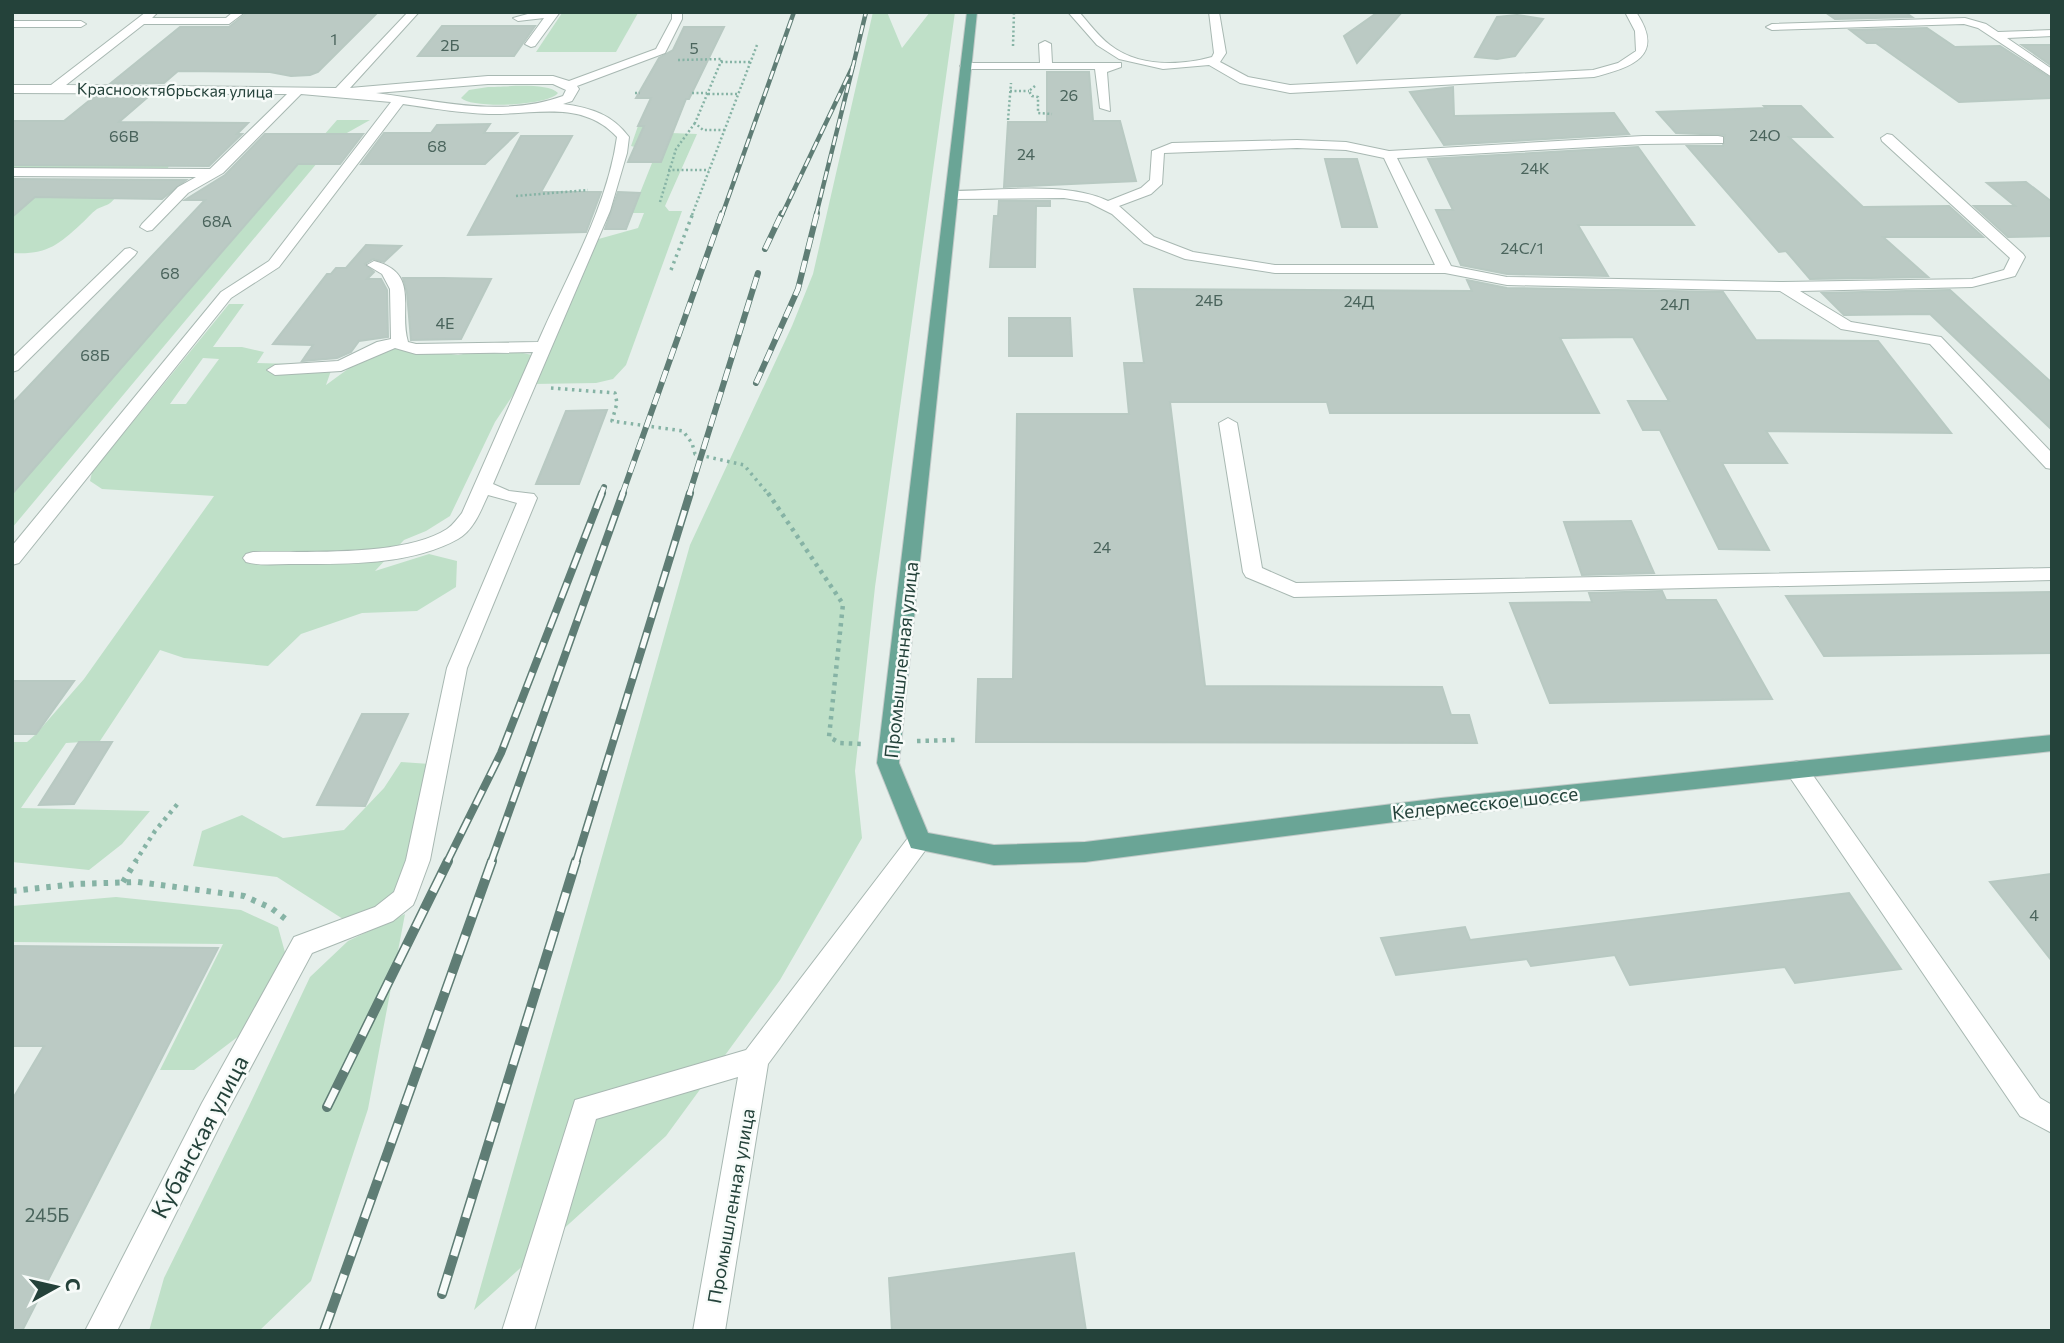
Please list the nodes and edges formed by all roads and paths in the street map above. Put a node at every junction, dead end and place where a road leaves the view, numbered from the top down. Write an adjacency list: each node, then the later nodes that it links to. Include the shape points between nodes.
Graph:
1 (153, 12): 11 (street)
2 (240, 12): 11 (street, via 229,21)
3 (414, 12): 36 (street)
4 (677, 12): 30 (street, via 661,51)
5 (972, 12): 25 (main road, Промышленная улица)
6 (1073, 12): 21 (street, via 1110,50)
7 (1214, 12): 22 (street, via 1220,52)
8 (1630, 12): 22 (street, via 1641,31 1641,52 1622,65 1594,73 1290,89 1244,80)
9 (553, 13): 10 (street); 17 (street)
10 (518, 18)
11 (142, 21): 32 (street)
12 (12, 24): 13 (street)
13 (81, 24)
14 (1772, 27): 16 (street, via 1965,21)
15 (2052, 33): 16 (street)
16 (1995, 35): 28 (street)
17 (531, 44)
18 (1045, 44): 26 (street)
19 (757, 45): 24 (path)
20 (673, 60): 23 (path)
21 (1132, 60): 22 (street, via 1159,65); 27 (street)
22 (1211, 61)
23 (721, 62): 24 (path); 40 (path)
24 (751, 62): 41 (path)
25 (966, 66): 26 (street); 57 (main road, Промышленная улица)
26 (1042, 66): 27 (street); 34 (path, via 1039,85)
27 (1113, 66): 45 (street, via 1101,70)
28 (2052, 74)
29 (476, 82): 30 (street, via 553,80); 36 (street); 44 (street, via 449,94 450,103)
30 (569, 85): 43 (street, via 573,89 568,98)
31 (12, 89): 32 (street, Краснооктябрьская улица)
32 (54, 89): 35 (street, Краснооктябрьская улица)
33 (1010, 91): 34 (path)
34 (1029, 91): 46 (path, via 1038,97 1038,114)
35 (298, 92): 36 (street, Краснооктябрьская улица); 55 (street)
36 (339, 92): 42 (street)
37 (635, 93): 38 (path)
38 (640, 93)
39 (692, 93): 40 (path)
40 (707, 93): 41 (path); 47 (path)
41 (739, 94): 48 (path)
42 (400, 99): 44 (street); 76 (street, via 274,264 226,295)
43 (549, 106): 44 (street); 56 (street, via 600,114 623,137)
44 (460, 108)
45 (1106, 108)
46 (1052, 114)
47 (695, 123): 48 (path, via 703,130); 52 (path, via 684,133)
48 (725, 130): 53 (path)
49 (1887, 138): 66 (street, via 2018,257 2010,273 1972,283)
50 (1718, 139): 51 (street)
51 (1389, 155): 60 (street, via 1346,146 1172,146 1158,151 1157,181 1146,191); 64 (street)
52 (668, 170): 53 (path); 59 (path)
53 (709, 170): 65 (path)
54 (12, 172): 55 (street)
55 (212, 173): 61 (street, via 183,190)
56 (610, 190): 58 (path); 68 (street)
57 (952, 195): 60 (street, via 1063,194 1091,198); 79 (main road, Промышленная улица)
58 (516, 196)
59 (660, 202)
60 (1107, 206): 64 (street, via 1149,240 1190,256 1275,270)
61 (147, 227)
62 (130, 252): 69 (street)
63 (374, 265): 67 (street, via 387,269 397,281)
64 (1445, 269): 66 (street, via 1507,281)
65 (671, 270)
66 (1783, 287): 73 (street, via 1847,326 1935,340)
67 (400, 342): 68 (street, via 416,349); 70 (street, via 383,345 341,366)
68 (543, 347): 71 (street)
69 (12, 367)
70 (275, 370)
71 (526, 388): 74 (street); 79 (path, via 615,393 612,421 683,431 695,454 744,466 813,555 843,604 829,737 840,743)
72 (1228, 423): 77 (street, via 1253,572 1294,590)
73 (2052, 464)
74 (482, 486): 75 (street, via 470,515 454,534 412,547 352,556); 86 (street, via 506,496 528,498 457,667 418,860 404,898 384,914)
75 (253, 558)
76 (12, 559)
77 (2052, 574)
78 (955, 740): 79 (path)
79 (891, 743): 83 (main road, Промышленная улица, via 888,762)
80 (2052, 743): 81 (main road, Келермесское шоссе)
81 (1797, 770): 83 (main road, Келермесское шоссе, via 1441,807 1085,852 994,855); 88 (street, via 2030,1108)
82 (180, 801): 84 (path)
83 (919, 841): 87 (street, Промышленная улица)
84 (123, 883): 85 (path); 86 (path, via 244,896 271,908 294,926)
85 (12, 891)
86 (303, 945): 89 (street, Кубанская улица)
87 (755, 1060): 90 (street, via 585,1109); 91 (street, Промышленная улица)
88 (2052, 1120)
89 (100, 1331)
90 (518, 1331)
91 (709, 1331)

